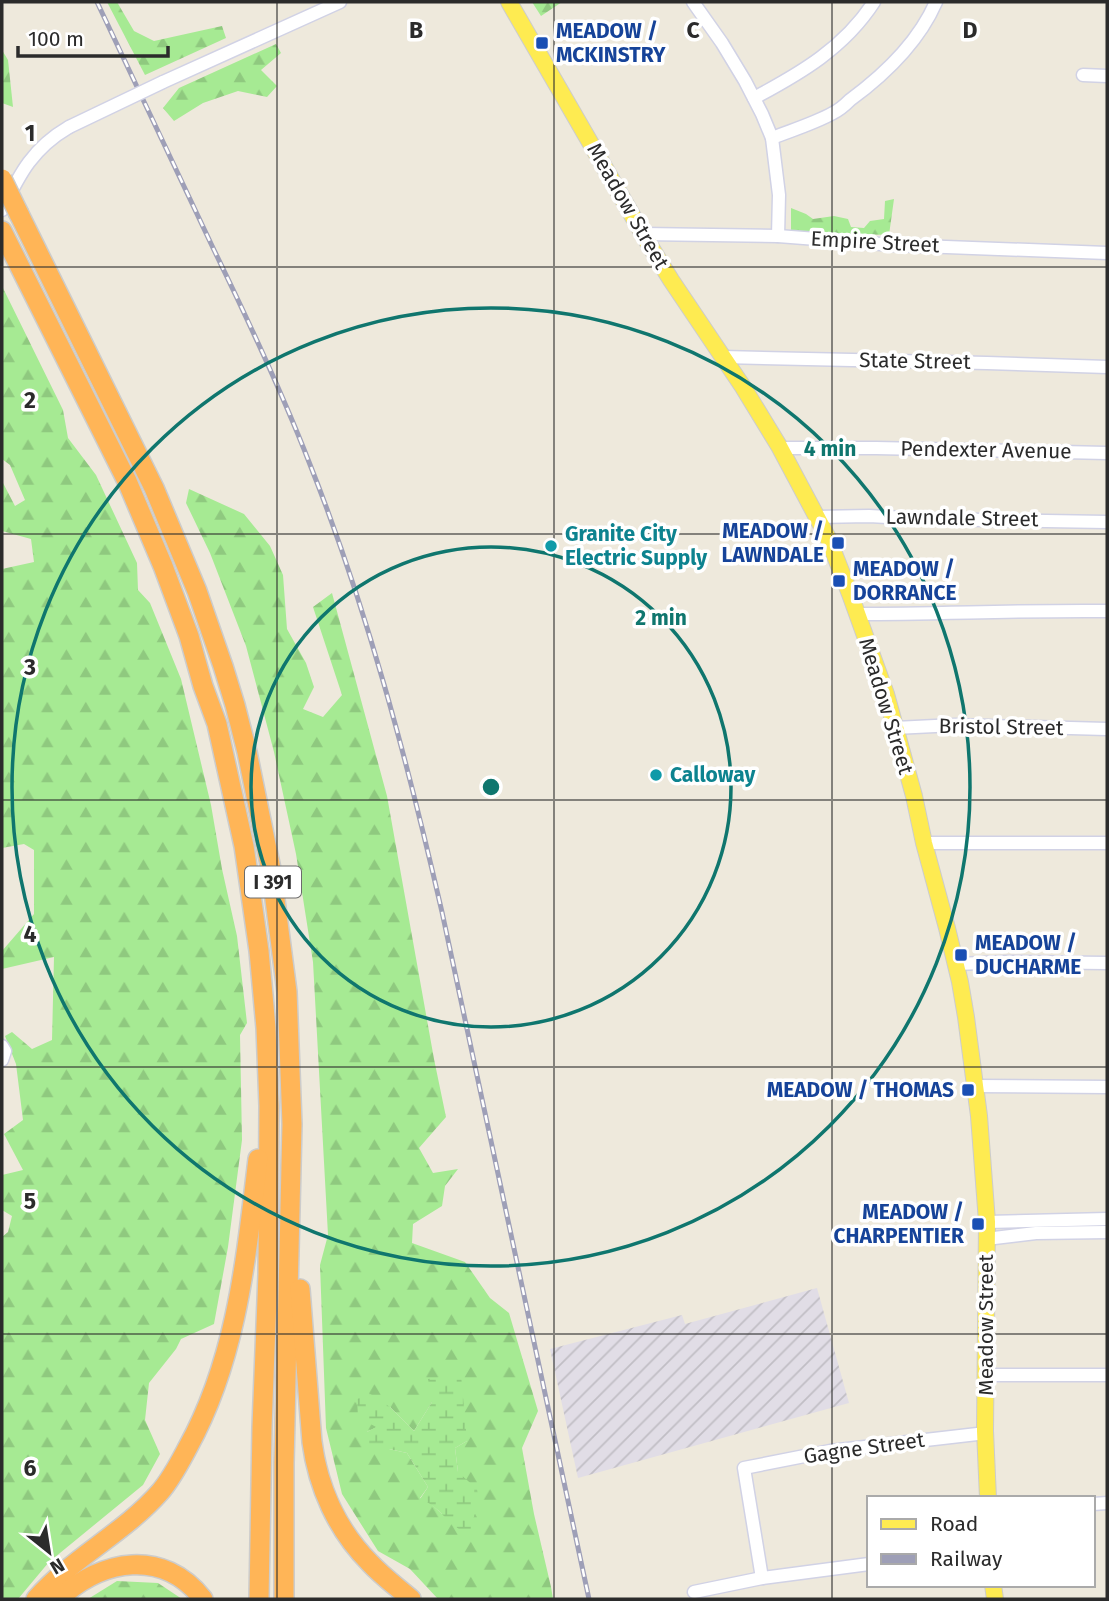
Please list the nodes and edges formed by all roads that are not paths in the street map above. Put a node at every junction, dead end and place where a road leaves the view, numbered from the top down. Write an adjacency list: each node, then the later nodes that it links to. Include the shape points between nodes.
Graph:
1 (340, 2): 11 (street, bridge, via 69,127 44,144 22,170)
2 (509, 2): 12 (main road, Meadow Street)
3 (693, 2): 8 (street)
4 (874, 2): 8 (street, via 837,45)
5 (936, 2): 9 (street, via 902,54 871,84 834,113)
6 (1083, 75): 7 (street)
7 (1107, 76)
8 (754, 98): 9 (street)
9 (772, 138): 13 (street, via 779,195)
10 (2, 179): 11 (highway, I 391, bridge)
11 (10, 212): 35 (highway, I 391, via 125,429 176,539 235,705 271,869 285,981)
12 (643, 234): 13 (street, Empire Street); 16 (main road, Meadow Street)
13 (778, 236): 15 (street, Empire Street)
14 (5, 237): 32 (highway, I 391, via 141,512 217,724 244,846 259,951)
15 (1107, 253)
16 (723, 358): 17 (street, State Street); 18 (main road, Meadow Street)
17 (1107, 367)
18 (780, 448): 19 (street, Pendexter Avenue); 20 (main road, Meadow Street)
19 (1107, 453)
20 (817, 517): 21 (street, Lawndale Street); 23 (main road, Meadow Street)
21 (1107, 522)
22 (1107, 611): 23 (street)
23 (857, 614): 24 (main road, Meadow Street)
24 (895, 728): 25 (street, Bristol Street); 26 (main road, Meadow Street)
25 (1107, 729)
26 (924, 843): 27 (street); 29 (main road, Meadow Street)
27 (1107, 843)
28 (1107, 963): 29 (street)
29 (956, 964): 33 (main road, Meadow Street)
30 (2, 1045): 31 (street)
31 (2, 1060)
32 (268, 1079): 47 (highway, via 237,1310 203,1421 177,1469 146,1507); 50 (highway, I 391)
33 (975, 1086): 34 (street); 37 (main road, Meadow Street)
34 (1107, 1087)
35 (292, 1166): 51 (highway, I 391); 52 (highway, via 307,1391 321,1487 349,1540)
36 (1107, 1219): 37 (street)
37 (986, 1222): 39 (main road, Meadow Street)
38 (1107, 1232): 39 (street)
39 (986, 1239): 41 (main road, Meadow Street)
40 (1107, 1375): 41 (street)
41 (986, 1376): 42 (main road, Meadow Street)
42 (986, 1433): 43 (main road, Meadow Street); 45 (street, Gagne Street, via 830,1451 744,1468)
43 (988, 1496)
44 (867, 1564): 45 (street)
45 (762, 1578): 46 (street)
46 (694, 1591)
47 (36, 1599)
48 (59, 1599): 49 (highway, via 99,1572 136,1564 176,1575)
49 (203, 1599)
50 (260, 1599)
51 (284, 1599)
52 (411, 1599)

